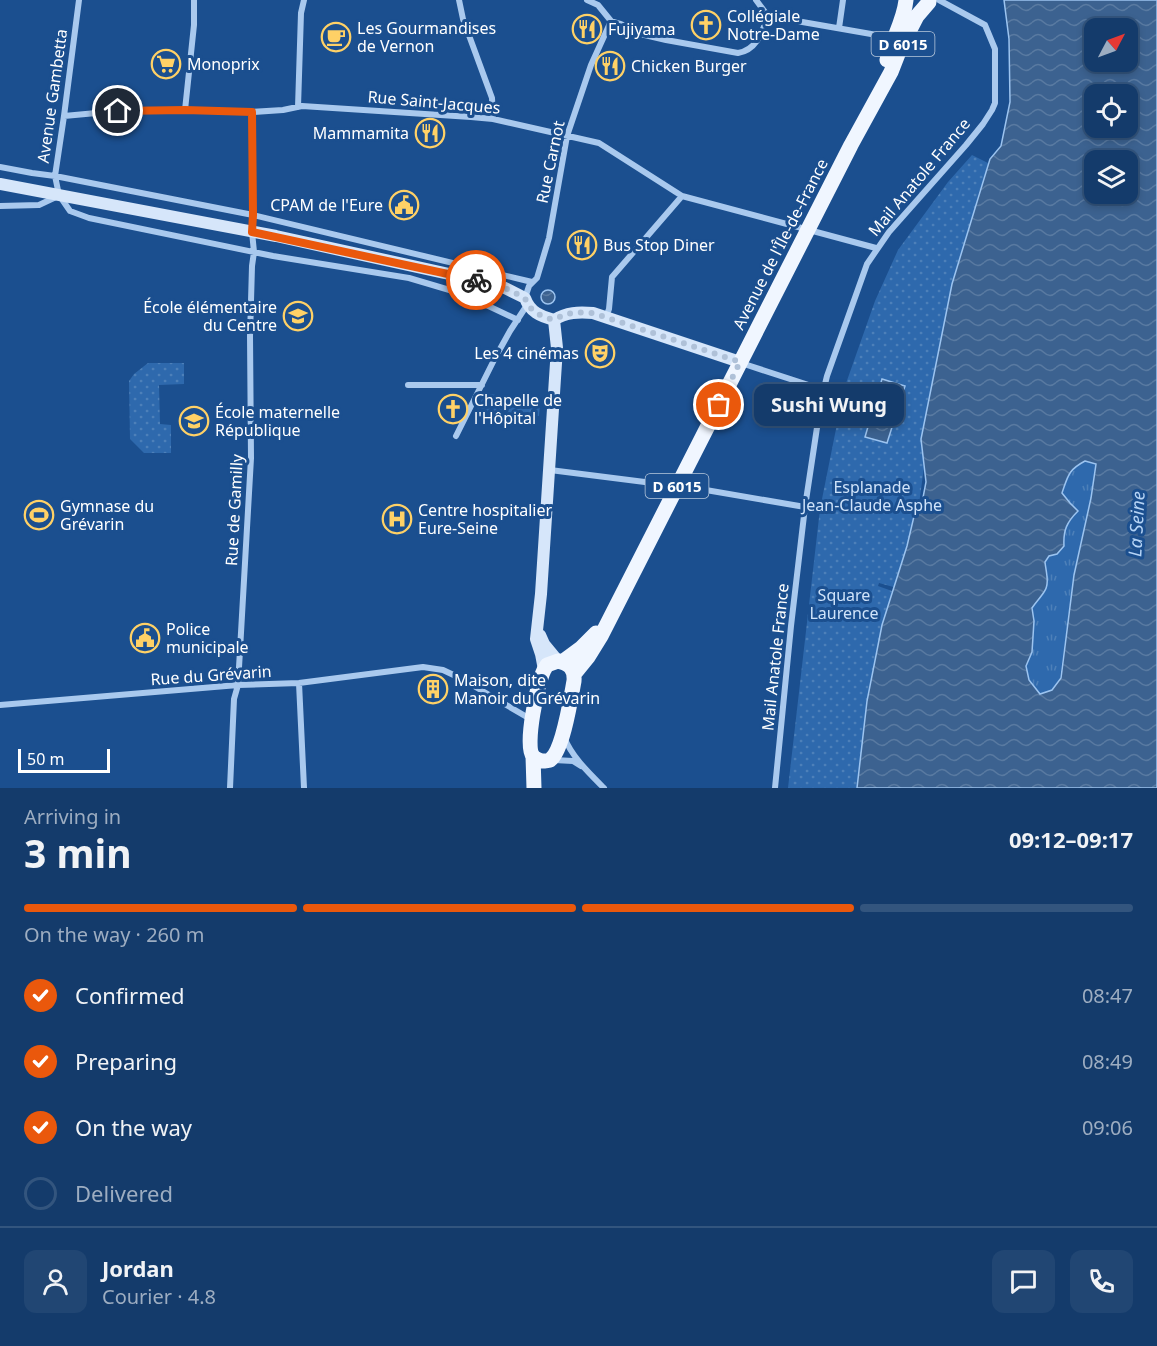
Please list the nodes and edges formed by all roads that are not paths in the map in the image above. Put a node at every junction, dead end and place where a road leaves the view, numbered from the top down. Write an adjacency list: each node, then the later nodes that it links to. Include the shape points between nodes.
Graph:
1 (80, 0): 19 (street, Avenue Gambetta)
2 (194, 0): 17 (street)
3 (304, 0): 16 (street)
4 (459, 0): 5 (street); 20 (street, via 492,98)
5 (463, 0)
6 (587, 0): 12 (street, via 598,5)
7 (756, 0): 11 (street)
8 (843, 0): 13 (street)
9 (908, 0): 10 (main road, via 919,5); 14 (main road, Avenue de l'Île-de-France / D 6015)
10 (933, 1): 15 (main road, Avenue de l'Île-de-France / D 6015, via 916,16); 31 (street, Mail Anatole France, via 985,25 996,59 993,110)
11 (768, 16): 12 (street, via 756,44 738,53 636,33); 13 (street)
12 (611, 21): 21 (street, Rue Carnot)
13 (839, 28): 14 (street)
14 (894, 38): 15 (main road, Avenue de l'Île-de-France / D 6015)
15 (881, 88): 29 (main road, Avenue de l'Île-de-France / D 6015)
16 (298, 107): 18 (street, Rue Saint-Jacques); 20 (street, Rue Saint-Jacques)
17 (185, 110): 18 (street, Rue Saint-Jacques); 19 (street, Rue Saint-Jacques)
18 (252, 112): 28 (street, Rue de Gamilly)
19 (64, 116): 23 (street, Avenue Gambetta)
20 (493, 119): 21 (street, Rue Saint-Jacques)
21 (567, 136): 26 (street, Rue Saint-Jacques, via 599,143); 33 (street, Rue Carnot, via 549,238)
22 (0, 167): 23 (street)
23 (55, 176): 25 (street, Avenue Gambetta); 28 (street)
24 (0, 184): 25 (main road)
25 (59, 195): 27 (street, via 39,205); 30 (main road); 32 (street, via 70,211 89,218)
26 (682, 196): 29 (street, Rue Saint-Jacques); 35 (street, via 612,277)
27 (0, 206)
28 (253, 215): 30 (street, Rue de Gamilly); 33 (street)
29 (809, 230): 31 (street, Rue Saint-Jacques); 38 (main road, Avenue de l'Île-de-France / D 6015)
30 (252, 232): 32 (street, Rue de Gamilly); 34 (main road, via 490,283)
31 (876, 248): 41 (street, Mail Anatole France, via 861,277)
32 (254, 252): 36 (street, via 409,279 463,294); 52 (street, Rue de Gamilly, via 251,458)
33 (535, 280): 34 (street, Rue Carnot, via 529,286)
34 (526, 301): 36 (street, Rue Carnot); 37 (main road, via 534,313)
35 (606, 317): 37 (main road, via 576,312); 38 (main road)
36 (518, 320): 39 (street, Rue Carnot)
37 (554, 320): 43 (main road)
38 (740, 362): 41 (street); 44 (main road, Avenue de l'Île-de-France / D 6015)
39 (482, 385): 40 (street); 42 (street, Rue Carnot)
40 (408, 386)
41 (824, 390): 45 (street, Mail Anatole France)
42 (456, 436)
43 (549, 470): 44 (street); 47 (main road)
44 (674, 485): 45 (street); 46 (main road, Avenue de l'Île-de-France / D 6015)
45 (805, 507): 63 (street, Mail Anatole France)
46 (614, 609): 48 (main road, Avenue de l'Île-de-France / D 6015, via 586,644); 50 (main road, Avenue de l'Île-de-France / D 6015)
47 (538, 628): 48 (main road, via 544,644); 49 (main road, via 536,639)
48 (560, 662): 49 (main road, Avenue de l'Île-de-France / D 6015); 50 (main road, via 568,664)
49 (543, 670): 54 (main road, D 6015)
50 (575, 673): 55 (main road, Avenue de l'Île-de-France / D 6015)
51 (299, 683): 52 (street, Rue du Grévarin); 54 (street, Rue du Grévarin, via 423,667 443,670); 61 (street)
52 (238, 685): 53 (street, Rue du Grévarin); 60 (street, Rue de Gamilly)
53 (0, 705)
54 (532, 720): 56 (main road, D 6015)
55 (563, 734): 57 (main road, Avenue de l'Île-de-France / D 6015); 58 (street, via 570,751)
56 (533, 756): 57 (main road); 59 (main road, D 6015)
57 (550, 760): 58 (street, via 573,761); 59 (main road, D 6015)
58 (586, 770): 62 (street)
59 (534, 787)
60 (230, 788)
61 (304, 788)
62 (604, 788)
63 (775, 788)

